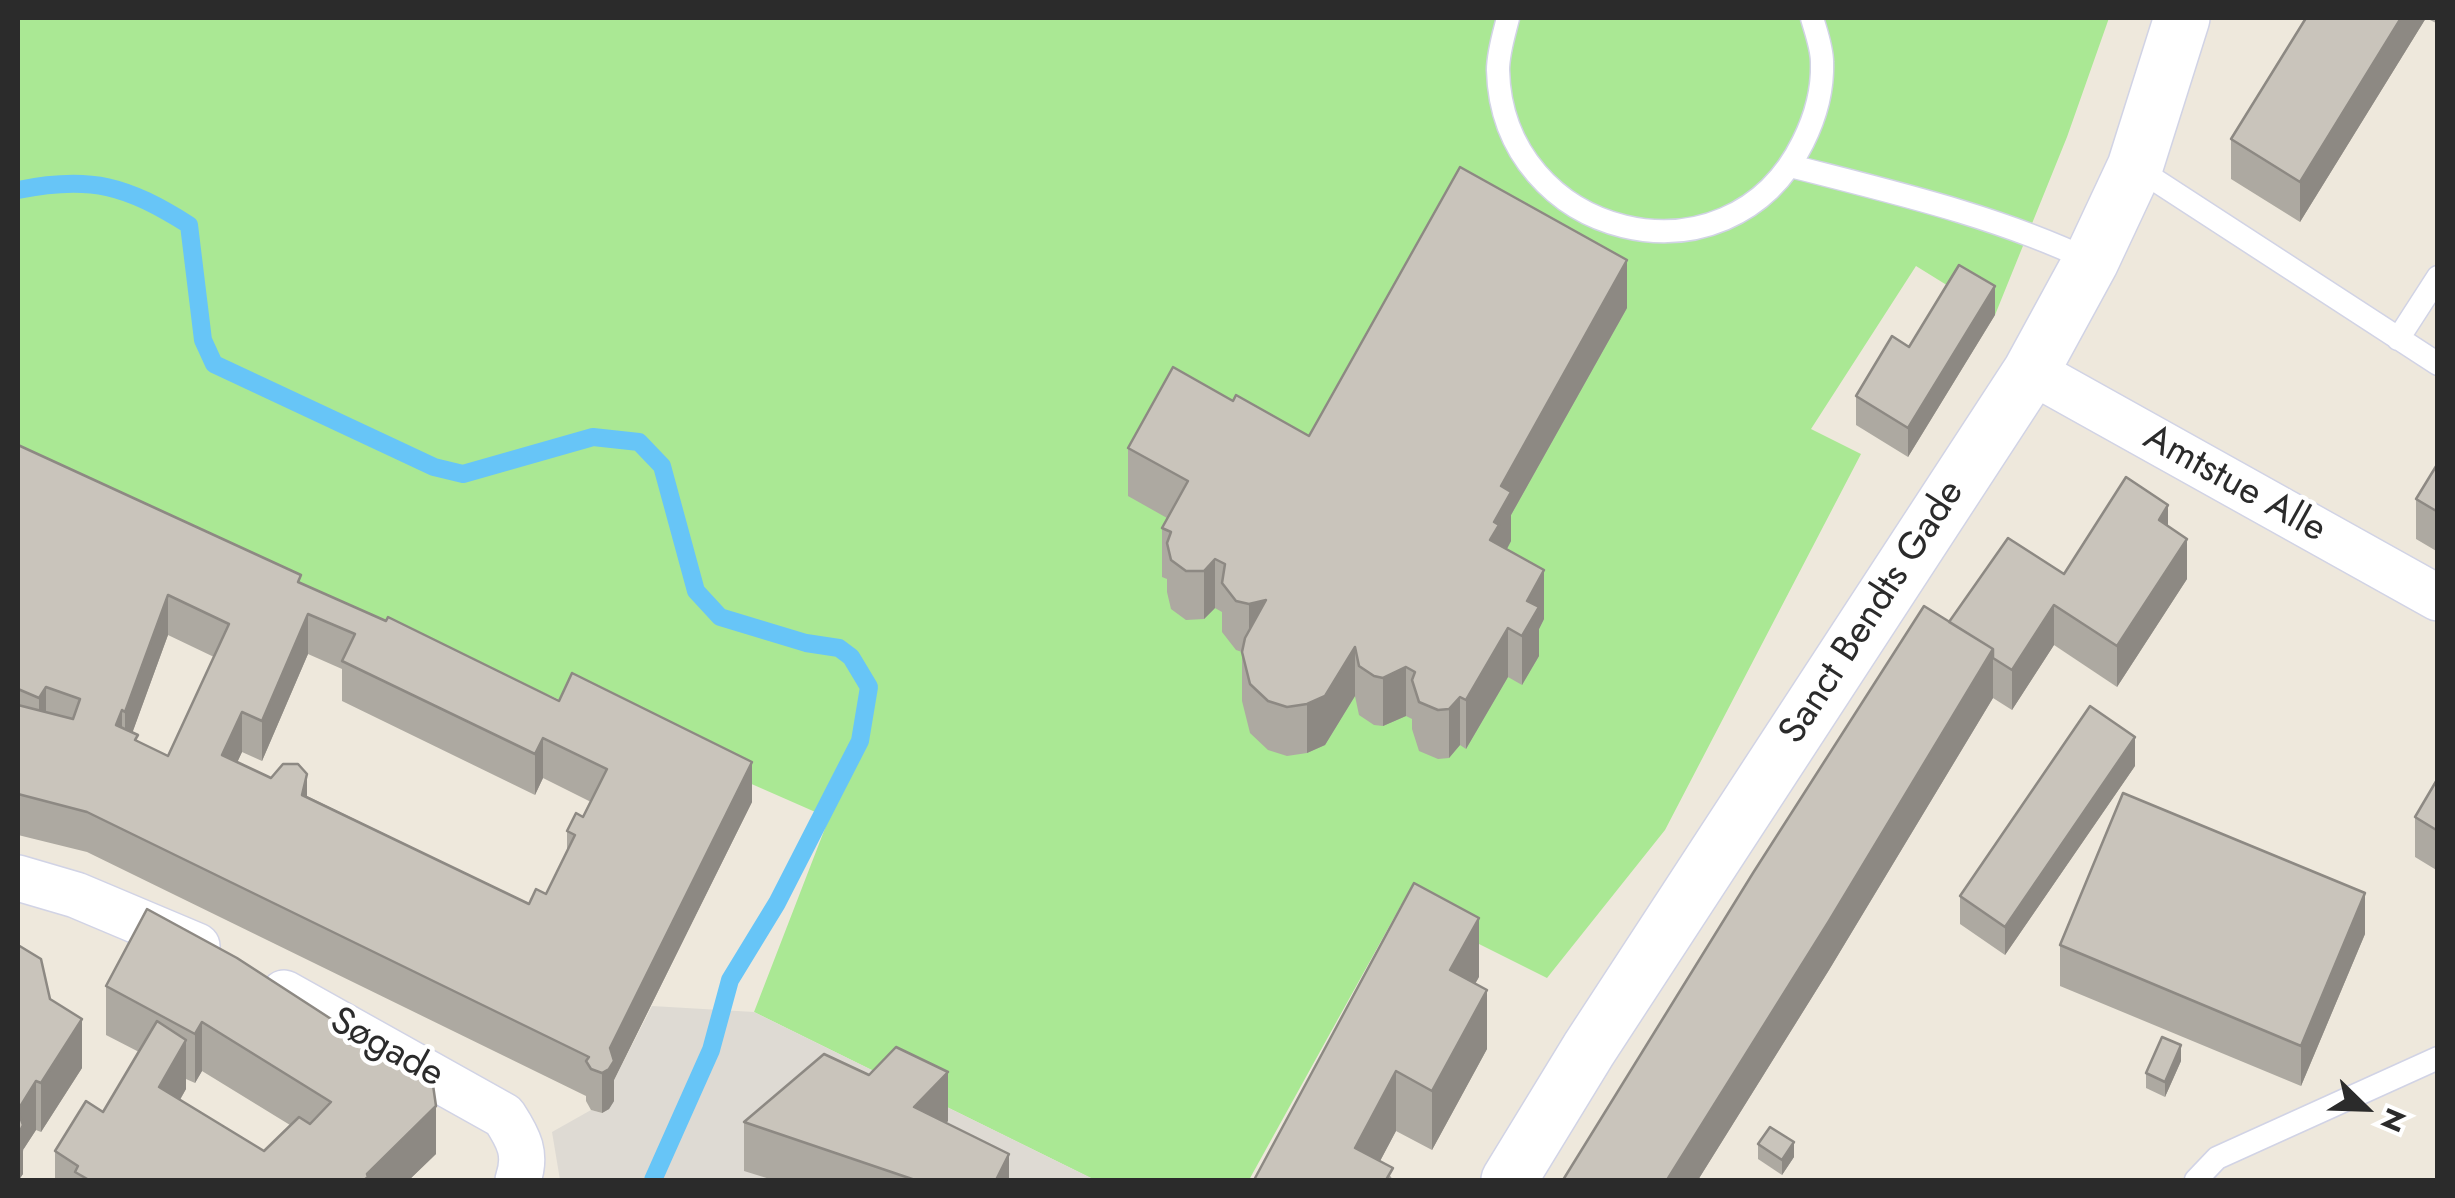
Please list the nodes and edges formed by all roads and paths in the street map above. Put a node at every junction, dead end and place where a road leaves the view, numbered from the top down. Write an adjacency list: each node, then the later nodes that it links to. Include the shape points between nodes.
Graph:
1 (1508, 18): 4 (lane, via 1498,68 1506,123 1533,172 1568,204 1611,225 1658,233 1709,225 1755,202)
2 (1812, 18): 4 (lane, via 1822,61 1816,116)
3 (2182, 18): 5 (street, Sanct Bendts Gade)
4 (1791, 166): 6 (lane, via 2030,234)
5 (2135, 167): 6 (street, Sanct Bendts Gade); 8 (lane)
6 (2091, 261): 10 (street, Sanct Bendts Gade)
7 (2438, 277): 8 (lane)
8 (2398, 339): 9 (lane)
9 (2438, 364)
10 (2031, 371): 11 (street, Amtstue Alle); 15 (street, Sanct Bendts Gade)
11 (2438, 598)
12 (18, 878): 14 (street, Søgade, via 179,936 480,1101 504,1116 519,1138 524,1161)
13 (2438, 1058): 16 (lane, via 2217,1158)
14 (518, 1180)
15 (1509, 1180)
16 (2196, 1180)

